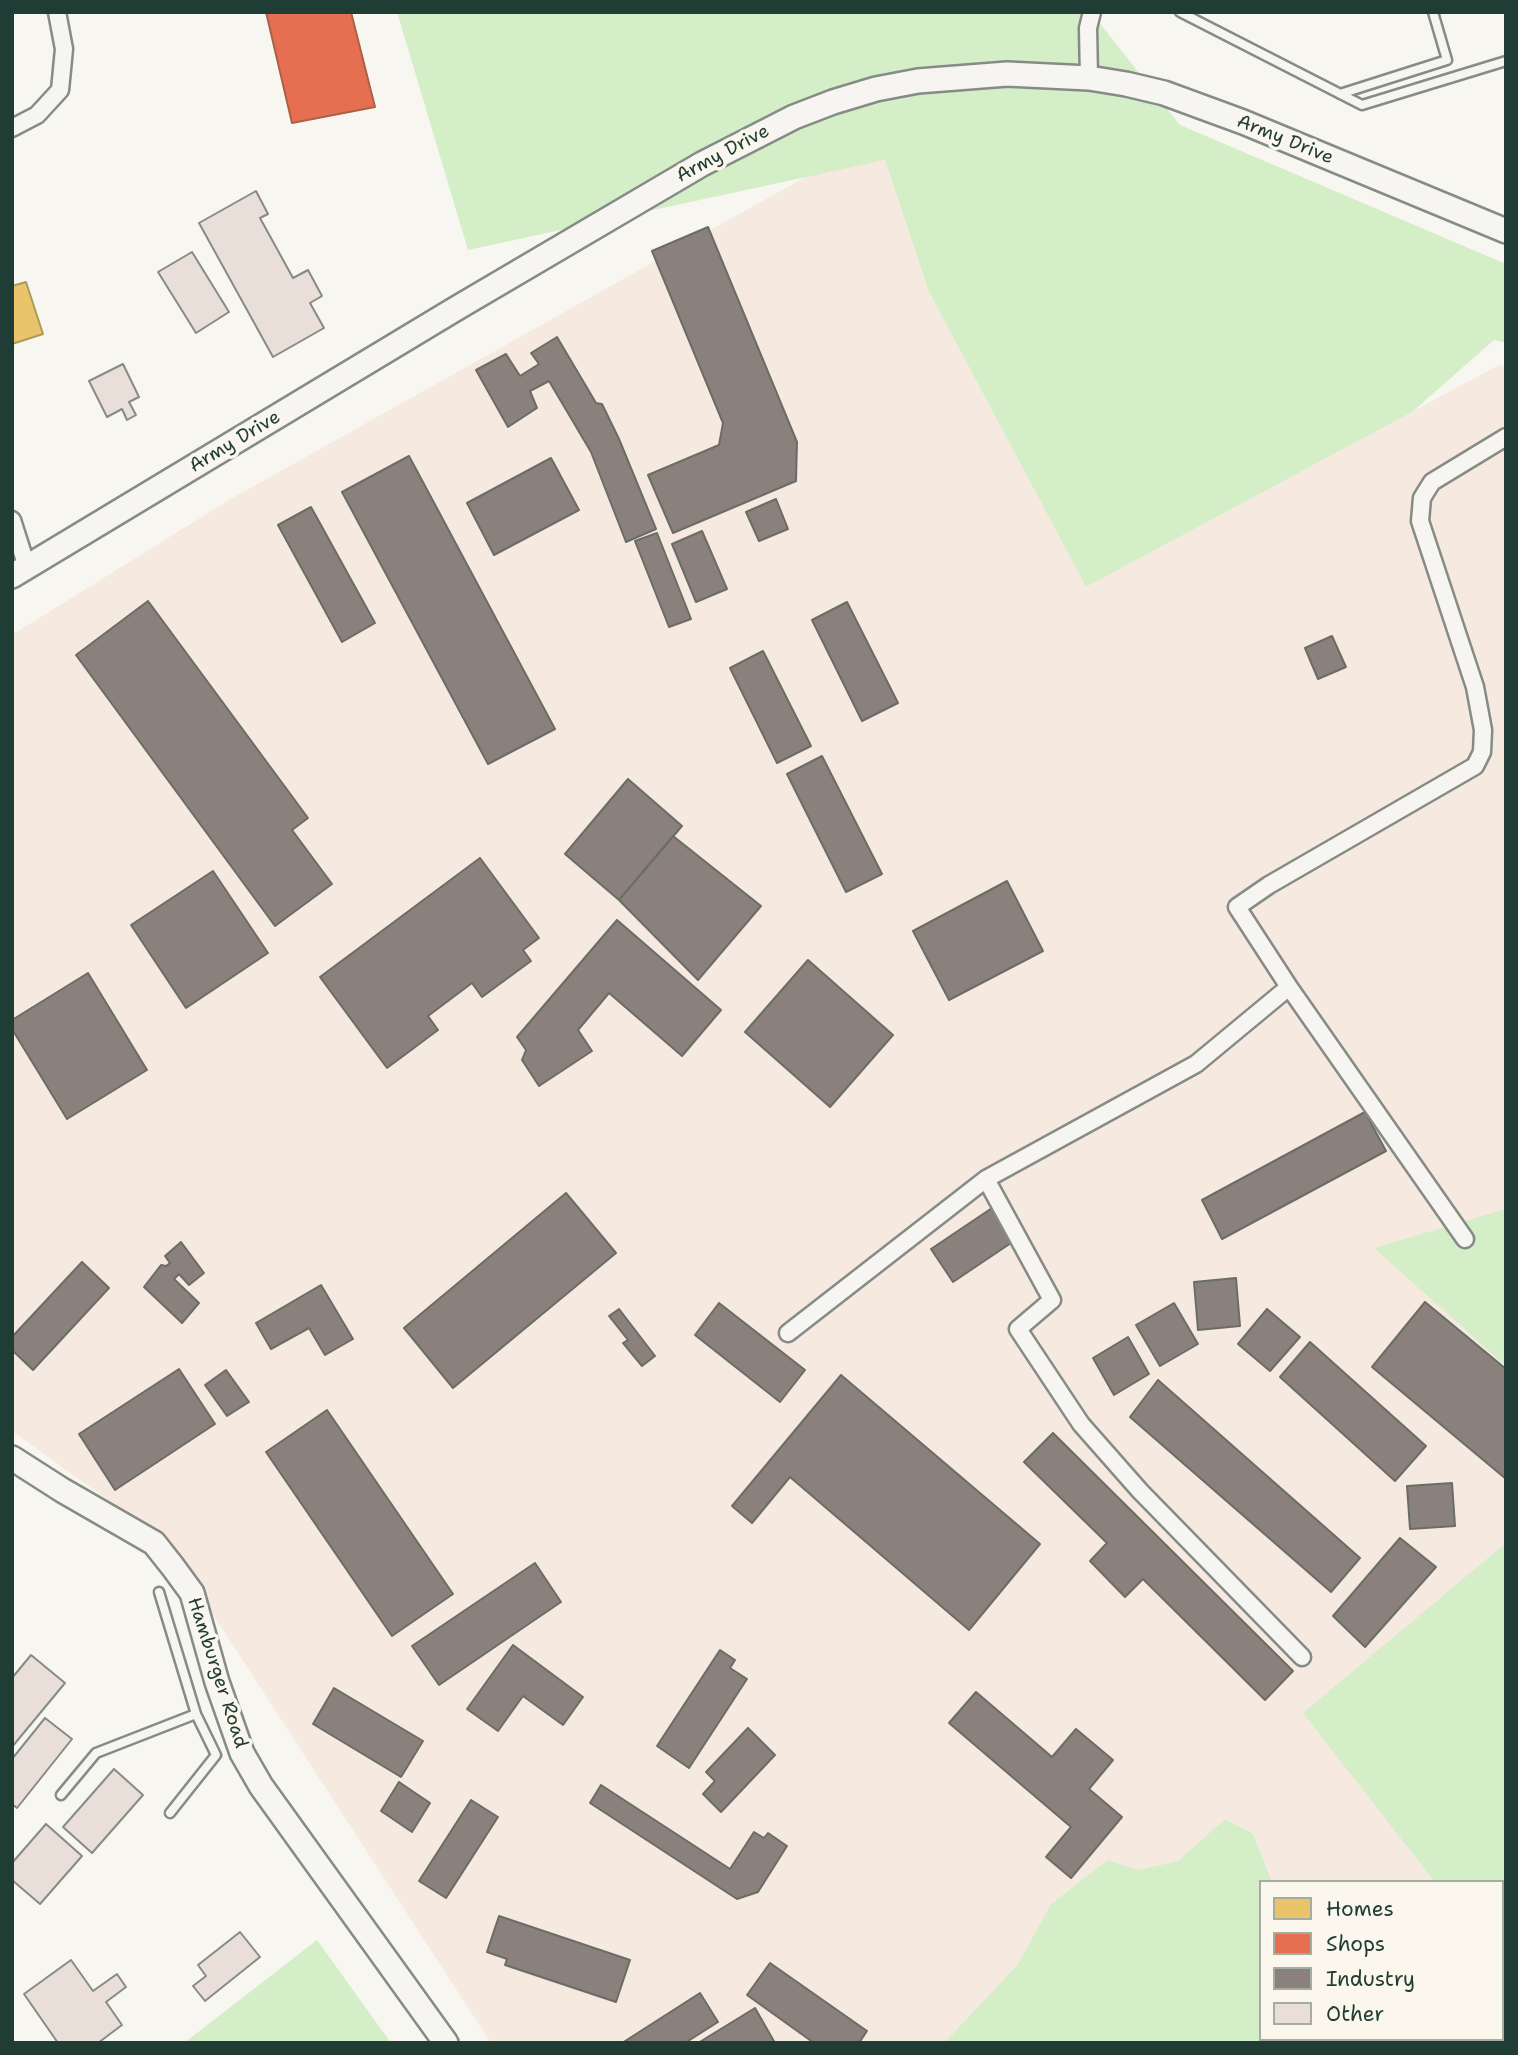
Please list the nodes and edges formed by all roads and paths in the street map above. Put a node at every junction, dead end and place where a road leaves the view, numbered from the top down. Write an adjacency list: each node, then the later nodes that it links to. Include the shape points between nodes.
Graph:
1 (57, 12): 8 (street, via 64,49 60,90 37,115)
2 (1092, 12): 6 (street)
3 (1180, 12): 7 (lane)
4 (1433, 12): 7 (lane, via 1447,60)
5 (1506, 61): 7 (lane, via 1362,105)
6 (1089, 78): 9 (main road, Army Drive, via 1164,93 1205,107); 12 (main road, Army Drive, via 1007,74 918,81 833,102 755,135 480,294)
7 (1340, 94)
8 (12, 128)
9 (1506, 231)
10 (1506, 437): 13 (street, via 1432,482 1422,498 1420,521 1475,687 1482,752 1475,766 1237,906)
11 (12, 520): 12 (street)
12 (20, 571)
13 (1289, 987): 14 (street, via 1196,1064); 15 (street)
14 (986, 1179): 16 (street); 19 (street, via 1052,1300 1018,1329 1082,1424 1140,1491)
15 (1465, 1239)
16 (788, 1333)
17 (12, 1458): 21 (main road, Hamburger Road, via 153,1543 173,1567 192,1593)
18 (159, 1592): 20 (lane)
19 (1302, 1657)
20 (196, 1714): 22 (lane); 23 (lane, via 96,1753)
21 (240, 1746): 22 (lane); 25 (main road, Hamburger Road, via 261,1786)
22 (216, 1755): 24 (lane)
23 (61, 1795)
24 (170, 1813)
25 (446, 2043)

